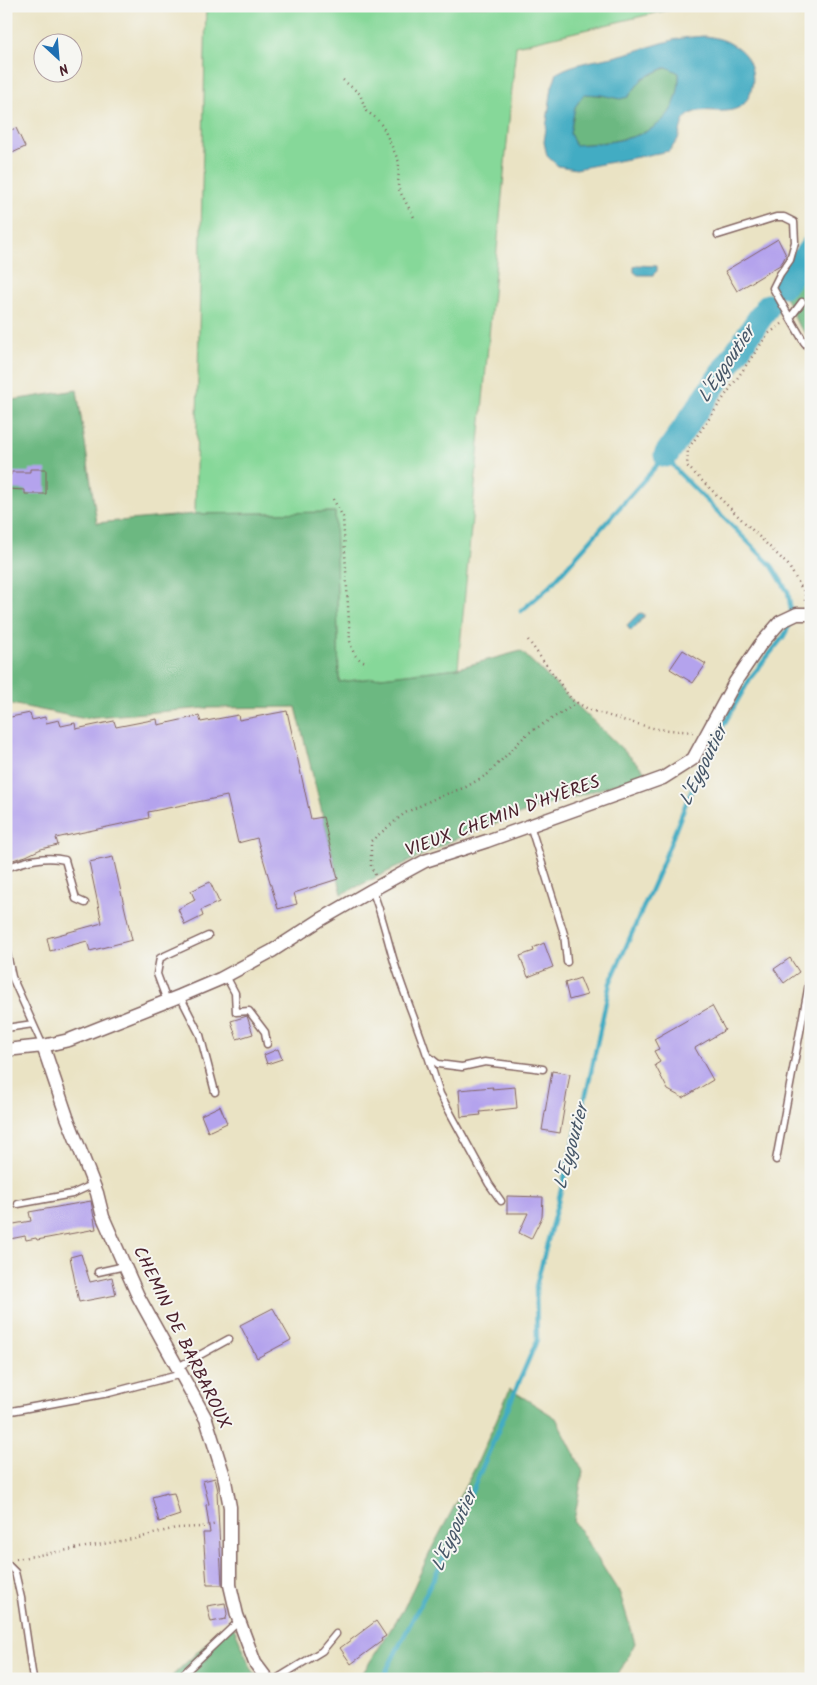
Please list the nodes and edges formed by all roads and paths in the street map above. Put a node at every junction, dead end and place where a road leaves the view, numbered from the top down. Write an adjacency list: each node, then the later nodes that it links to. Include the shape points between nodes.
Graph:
1 (343, 80): 2 (path, via 360,94 366,111 383,127 399,162 398,188)
2 (415, 219)
3 (718, 235): 5 (lane, via 776,218 784,217 794,222 795,242 790,260 773,288)
4 (802, 302): 5 (lane)
5 (790, 318): 6 (lane); 8 (path, via 768,334 688,449 687,466 788,565 805,594)
6 (811, 350)
7 (333, 499): 10 (path, via 343,518 352,652)
8 (808, 614): 12 (street, VIEUX CHEMIN D'HYÈRES, via 796,614 780,622 760,645 735,682)
9 (528, 640): 11 (path)
10 (366, 662)
11 (577, 703): 12 (path, via 626,722); 15 (path, via 527,734 488,774 466,787 405,812 371,842 371,867)
12 (707, 734): 13 (street, VIEUX CHEMIN D'HYÈRES, via 693,759 663,778)
13 (530, 825): 15 (street, VIEUX CHEMIN D'HYÈRES, via 425,861); 19 (lane, via 564,934)
14 (6, 868): 16 (lane, via 34,859 65,860 76,899)
15 (376, 887): 21 (street, VIEUX CHEMIN D'HYÈRES); 29 (lane, via 387,940)
16 (85, 904)
17 (208, 936): 23 (lane, via 160,958 157,974)
18 (6, 949): 24 (lane, via 12,976)
19 (566, 962)
20 (811, 974): 32 (lane)
21 (226, 976): 22 (street, VIEUX CHEMIN D'HYÈRES); 26 (lane, via 235,993 236,1012 249,1011 265,1032)
22 (180, 996): 23 (street, VIEUX CHEMIN D'HYÈRES); 31 (lane, via 200,1035)
23 (167, 1001): 27 (street, VIEUX CHEMIN D'HYÈRES, via 69,1040)
24 (33, 1024): 25 (lane); 27 (lane)
25 (6, 1028)
26 (267, 1044)
27 (43, 1046): 28 (street, VIEUX CHEMIN D'HYÈRES); 33 (street, CHEMIN DE BARBAROUX)
28 (6, 1050)
29 (427, 1055): 30 (lane, via 438,1064 462,1067 486,1062); 34 (lane, via 440,1094)
30 (543, 1069)
31 (215, 1092)
32 (776, 1160)
33 (94, 1184): 35 (lane, via 72,1194); 36 (street, CHEMIN DE BARBAROUX, via 103,1217)
34 (501, 1201)
35 (18, 1204)
36 (125, 1266): 37 (lane); 39 (street, CHEMIN DE BARBAROUX, via 138,1296)
37 (98, 1272)
38 (229, 1340): 39 (lane)
39 (180, 1370): 40 (lane, via 109,1393); 41 (street, CHEMIN DE BARBAROUX, via 206,1419 224,1476)
40 (6, 1412)
41 (230, 1521): 42 (path, via 176,1528 138,1538); 44 (street, CHEMIN DE BARBAROUX, via 230,1585)
42 (16, 1559)
43 (6, 1563): 46 (lane, via 15,1572 17,1580)
44 (239, 1621): 47 (lane); 48 (street, CHEMIN DE BARBAROUX, via 254,1663)
45 (336, 1634): 49 (lane, via 322,1651)
46 (33, 1679)
47 (178, 1679)
48 (267, 1679)
49 (276, 1679)

